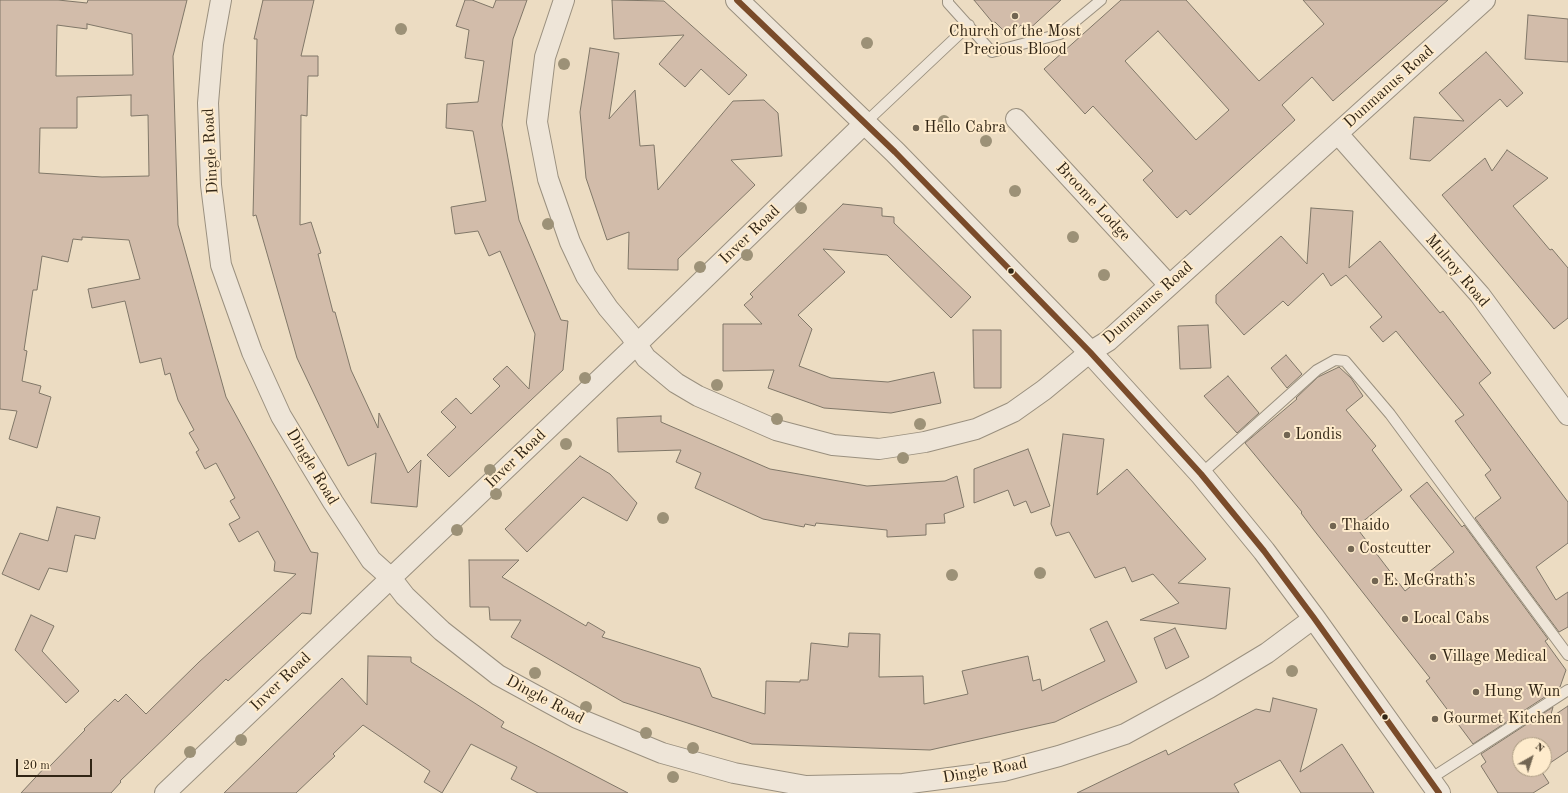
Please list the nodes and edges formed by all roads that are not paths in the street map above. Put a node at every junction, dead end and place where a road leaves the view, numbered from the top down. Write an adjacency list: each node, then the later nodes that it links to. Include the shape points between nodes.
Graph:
1 (221, 0): 16 (street, Dingle Road, via 213,44 208,103 211,185 221,265 252,352 281,416 371,560)
2 (564, 0): 12 (street, Dunmanus Road, via 545,57 537,122 548,178 570,242 586,276)
3 (737, 0): 9 (street)
4 (948, 0): 7 (lane)
5 (1101, 0): 7 (lane, via 1060,34 992,52)
6 (1485, 0): 10 (street, Dunmanus Road)
7 (969, 25): 9 (lane)
8 (1016, 119): 11 (street, Broome Lodge)
9 (865, 123): 12 (street, Inver Road); 13 (street)
10 (1338, 134): 11 (street, Dunmanus Road); 14 (street, Mulroy Road, via 1480,296)
11 (1169, 285): 13 (street, Dunmanus Road, via 1108,341)
12 (637, 344): 13 (street, Dunmanus Road, via 646,358 676,383 698,396 776,430 833,445 879,448 925,442 976,429 1012,412 1044,390); 16 (street, Inver Road)
13 (1090, 352): 15 (street)
14 (1568, 415)
15 (1202, 474): 17 (street); 18 (lane, via 1317,370 1334,360 1345,361 1390,414)
16 (391, 578): 17 (street, Dingle Road, via 405,596 442,630 498,675 577,718 662,753 734,773 806,786 903,784 1003,771 1059,756 1125,734 1267,653); 21 (street, Inver Road)
17 (1314, 618): 20 (street)
18 (1568, 655)
19 (1568, 690): 20 (lane)
20 (1435, 786)
21 (165, 793)

